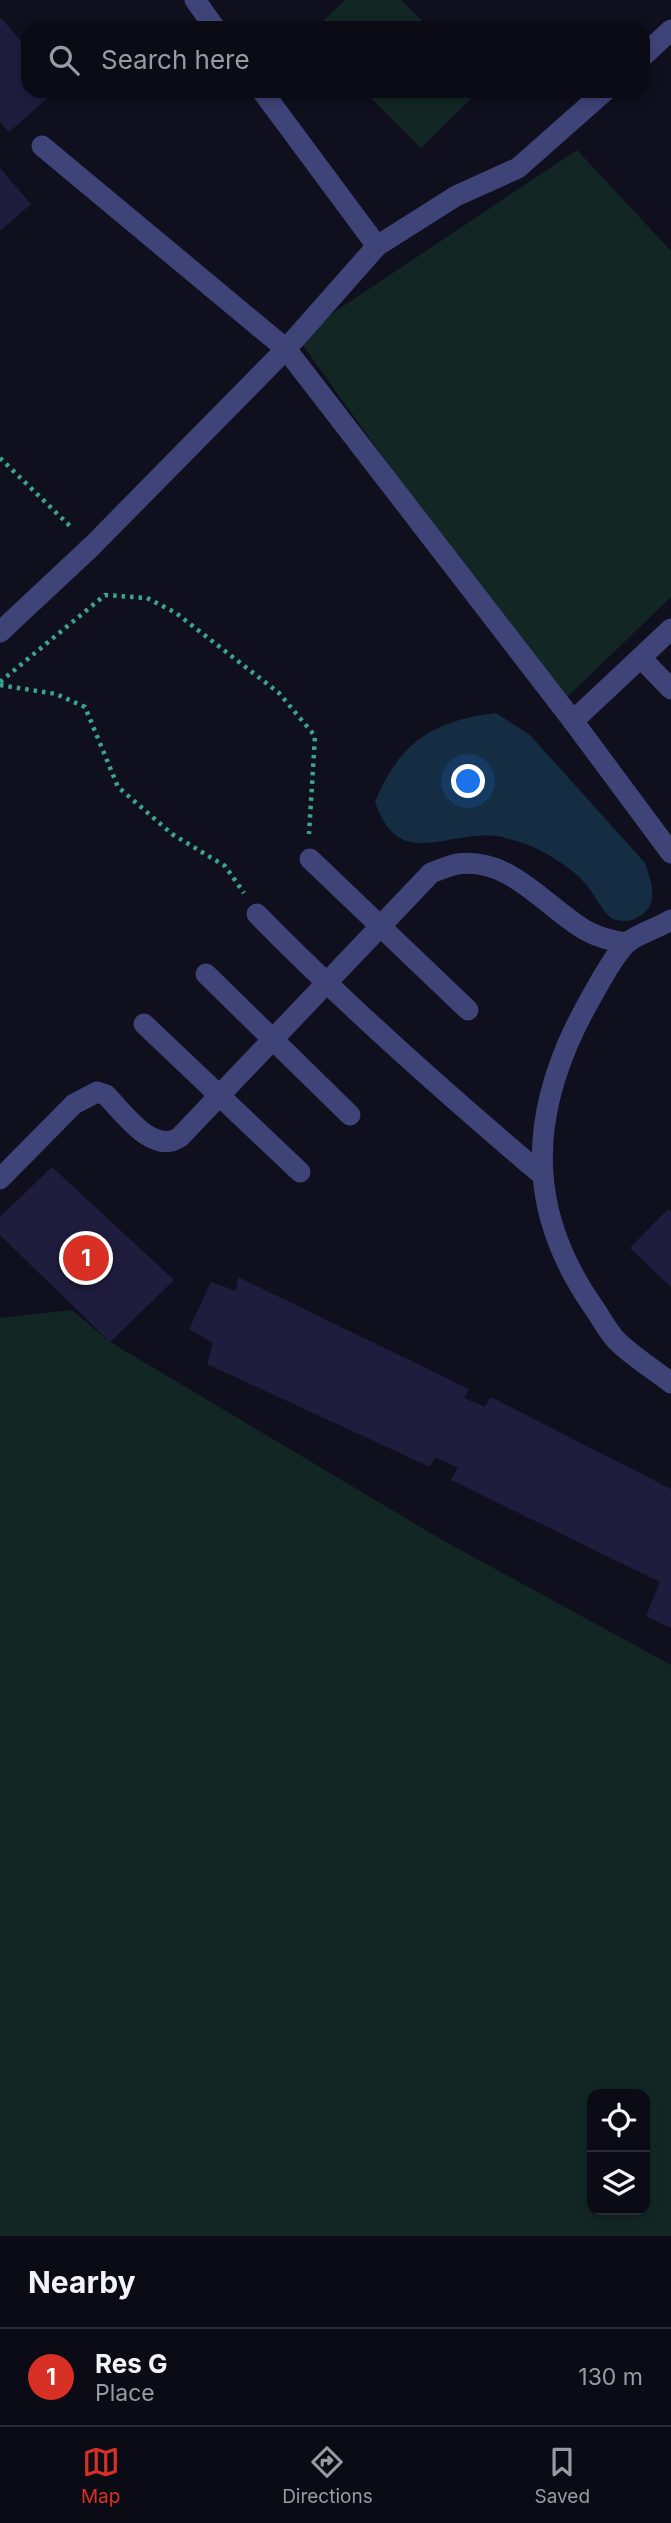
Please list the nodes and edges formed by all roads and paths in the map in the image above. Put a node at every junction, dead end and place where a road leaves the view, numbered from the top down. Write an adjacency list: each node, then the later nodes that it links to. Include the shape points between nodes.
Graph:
1 (195, 0): 2 (lane)
2 (210, 21)
3 (671, 30): 4 (lane)
4 (650, 50)
5 (267, 98): 8 (lane)
6 (597, 98): 8 (lane, via 518,169 456,196)
7 (43, 146): 9 (lane)
8 (377, 246): 9 (lane)
9 (286, 349): 11 (lane); 17 (lane)
10 (0, 458): 11 (path)
11 (92, 546): 13 (lane)
12 (671, 629): 14 (lane)
13 (0, 632)
14 (640, 658): 16 (lane); 17 (lane)
15 (0, 683): 19 (path, via 105,595 147,598 176,613 279,693 315,736 308,816); 20 (path, via 56,694 85,707 118,786 172,834 225,866)
16 (671, 689)
17 (573, 721): 18 (lane)
18 (671, 853)
19 (310, 859): 22 (lane)
20 (257, 914): 25 (lane)
21 (671, 920): 23 (lane)
22 (379, 926): 23 (lane, via 431,873 458,864 493,867 527,884 585,930); 25 (lane); 26 (lane)
23 (627, 943): 32 (lane, via 583,1012 560,1059 543,1126)
24 (206, 974): 28 (lane)
25 (325, 983): 28 (lane); 32 (lane)
26 (468, 1010)
27 (144, 1024): 29 (lane)
28 (272, 1039): 29 (lane); 30 (lane)
29 (221, 1094): 31 (lane); 33 (lane, via 180,1137 167,1142 148,1136 106,1095 85,1096)
30 (350, 1115)
31 (300, 1172)
32 (541, 1174): 34 (lane, via 562,1258 580,1288 616,1340)
33 (0, 1179)
34 (671, 1382)

